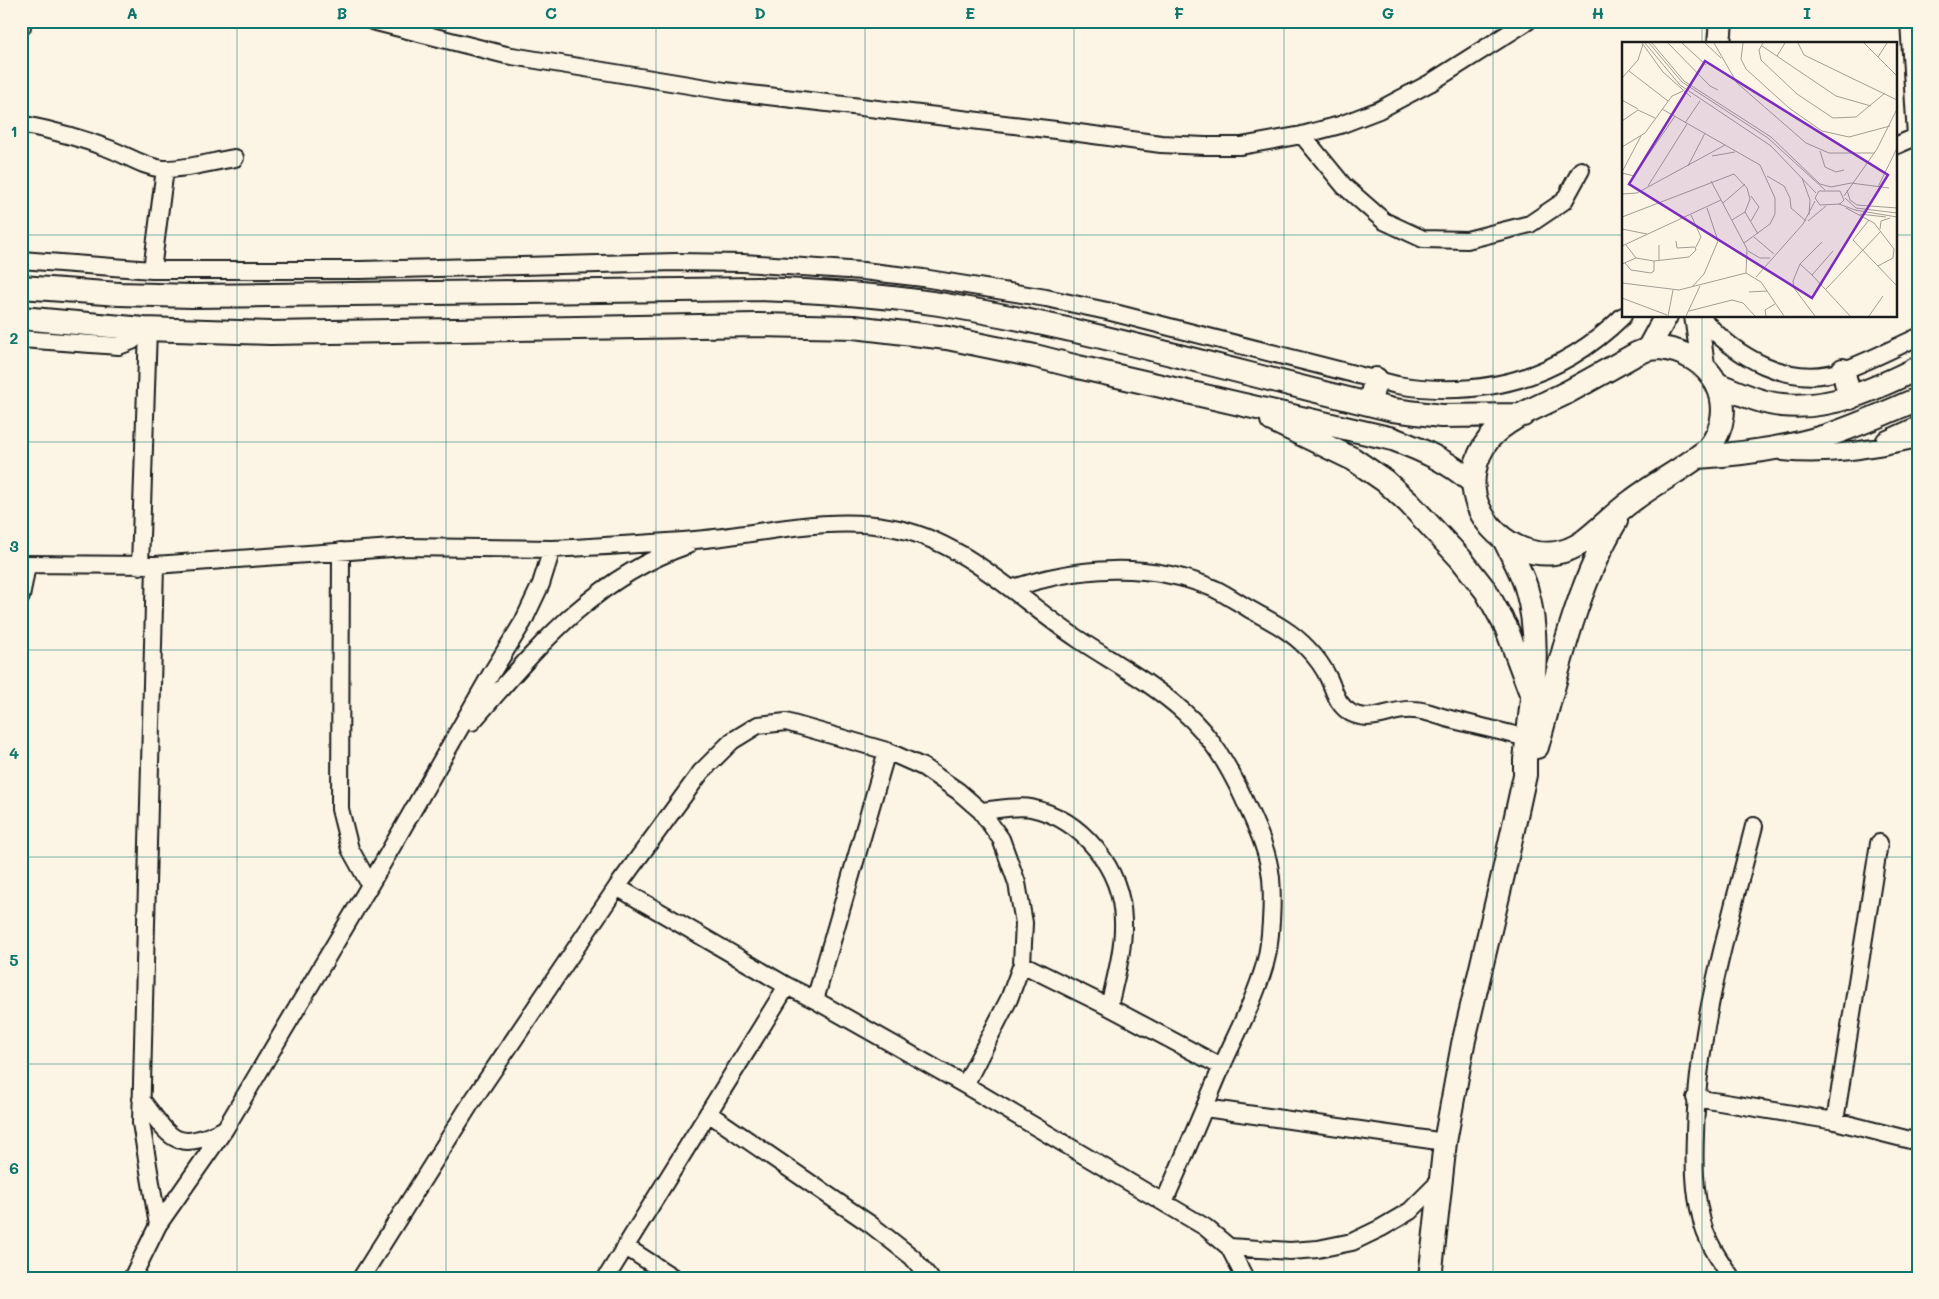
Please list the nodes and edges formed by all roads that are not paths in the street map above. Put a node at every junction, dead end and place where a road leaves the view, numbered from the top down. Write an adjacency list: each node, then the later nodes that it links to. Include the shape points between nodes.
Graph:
1 (372, 21): 7 (street, via 506,55 725,91 877,110 1161,144 1242,146)
2 (1528, 21): 7 (street, via 1430,83 1379,110)
3 (1721, 21): 5 (street)
4 (1909, 21): 8 (street)
5 (1718, 42)
6 (21, 124): 11 (street, via 109,148 144,165)
7 (1302, 135): 12 (street, via 1344,186 1384,221 1422,239 1467,240 1530,224 1564,201)
8 (1917, 137): 9 (street)
9 (1896, 146)
10 (235, 158): 11 (street)
11 (165, 169): 14 (street)
12 (1581, 170)
13 (21, 260): 14 (street)
14 (152, 270): 28 (street, via 370,270 676,262 863,271 984,287 1107,311)
15 (21, 287): 33 (street, via 192,296 758,289 844,293 937,304 1036,322)
16 (1622, 317): 28 (street, via 1572,355 1542,371 1510,382 1438,390)
17 (21, 318): 21 (street)
18 (1665, 318): 24 (street)
19 (1698, 318): 25 (street)
20 (1700, 318): 27 (street, via 1740,353 1769,368 1804,376)
21 (146, 329): 23 (street, via 132,341 119,346); 32 (street, via 270,333 758,324 854,327 991,346); 47 (street)
22 (1918, 337): 27 (street)
23 (21, 339)
24 (1648, 349): 25 (street, via 1671,349); 34 (street)
25 (1703, 365): 29 (street)
26 (1918, 368): 30 (street)
27 (1843, 370): 30 (street)
28 (1376, 379): 33 (street)
29 (1717, 384): 30 (street, via 1781,405 1817,404); 39 (street, via 1722,406 1720,429 1715,440)
30 (1850, 398)
31 (1918, 399): 37 (street, via 1834,433)
32 (1230, 401): 40 (street, via 1393,439 1460,471); 50 (street, via 1353,459 1398,492 1461,559 1486,591 1506,627)
33 (1368, 404): 34 (street, via 1400,412 1441,416)
34 (1523, 415): 40 (street, via 1490,438 1477,460)
35 (1918, 425): 38 (street)
36 (1918, 439): 38 (street)
37 (1768, 450): 38 (street, via 1818,454); 39 (street)
38 (1860, 451)
39 (1698, 456): 41 (street)
40 (1473, 484): 43 (street, via 1476,501 1484,517)
41 (1633, 500): 43 (street, via 1583,541 1561,551 1536,553); 54 (street, via 1603,543 1585,583 1534,758)
42 (706, 539): 44 (street); 48 (street, via 812,526 890,527 929,537); 52 (street, via 657,558 590,599 549,636)
43 (1505, 541): 50 (street, via 1525,586 1530,606 1536,647)
44 (552, 549): 45 (street, via 406,547); 52 (street, via 541,584 523,622)
45 (341, 551): 47 (street); 58 (street, via 340,809 350,849)
46 (24, 565): 47 (street); 49 (street)
47 (148, 566): 67 (street)
48 (1011, 589): 51 (street, via 1052,576 1097,570 1145,571 1193,582 1216,590 1298,639 1320,663 1337,700 1350,712 1374,717 1402,710 1422,710); 64 (street, via 1076,637 1157,688 1186,713 1211,740 1233,775 1261,835 1271,878 1270,934 1265,963)
49 (21, 597)
50 (1532, 696): 51 (street)
51 (1527, 738): 54 (street)
52 (452, 744): 58 (street)
53 (887, 751): 55 (street, via 922,767 958,791); 59 (street, via 786,722 758,725 732,741 701,772); 62 (street)
54 (1525, 775): 72 (street, via 1462,1044)
55 (981, 812): 60 (street, via 1001,839 1017,883 1024,923); 63 (street, via 1029,807 1047,813 1065,822 1090,842 1106,861 1117,884 1123,919 1122,947)
56 (1754, 826): 66 (street, via 1708,1004)
57 (1879, 843): 70 (street)
58 (370, 885): 71 (street)
59 (617, 887): 61 (street); 80 (street, via 470,1103)
60 (1022, 964): 63 (street); 65 (street)
61 (787, 986): 62 (street); 69 (street)
62 (815, 1000): 65 (street)
63 (1109, 1007): 64 (street)
64 (1222, 1067): 68 (street)
65 (965, 1085): 75 (street)
66 (1695, 1098): 70 (street); 86 (street, via 1694,1173 1701,1219 1717,1257)
67 (141, 1099): 71 (street, via 170,1135 181,1142 195,1142); 76 (street, via 141,1123)
68 (1205, 1108): 72 (street); 75 (street)
69 (708, 1113): 77 (street); 83 (street, via 870,1224 912,1257)
70 (1835, 1121): 73 (street)
71 (225, 1129): 76 (street)
72 (1445, 1142): 74 (street)
73 (1918, 1142)
74 (1441, 1180): 78 (street, via 1410,1210 1352,1242 1290,1251); 85 (street)
75 (1164, 1202): 78 (street)
76 (158, 1225): 79 (street)
77 (626, 1247): 81 (street); 82 (street)
78 (1230, 1247): 84 (street)
79 (132, 1278)
80 (360, 1278)
81 (606, 1278)
82 (674, 1278)
83 (930, 1278)
84 (1245, 1278)
85 (1430, 1278)
86 (1732, 1278)

